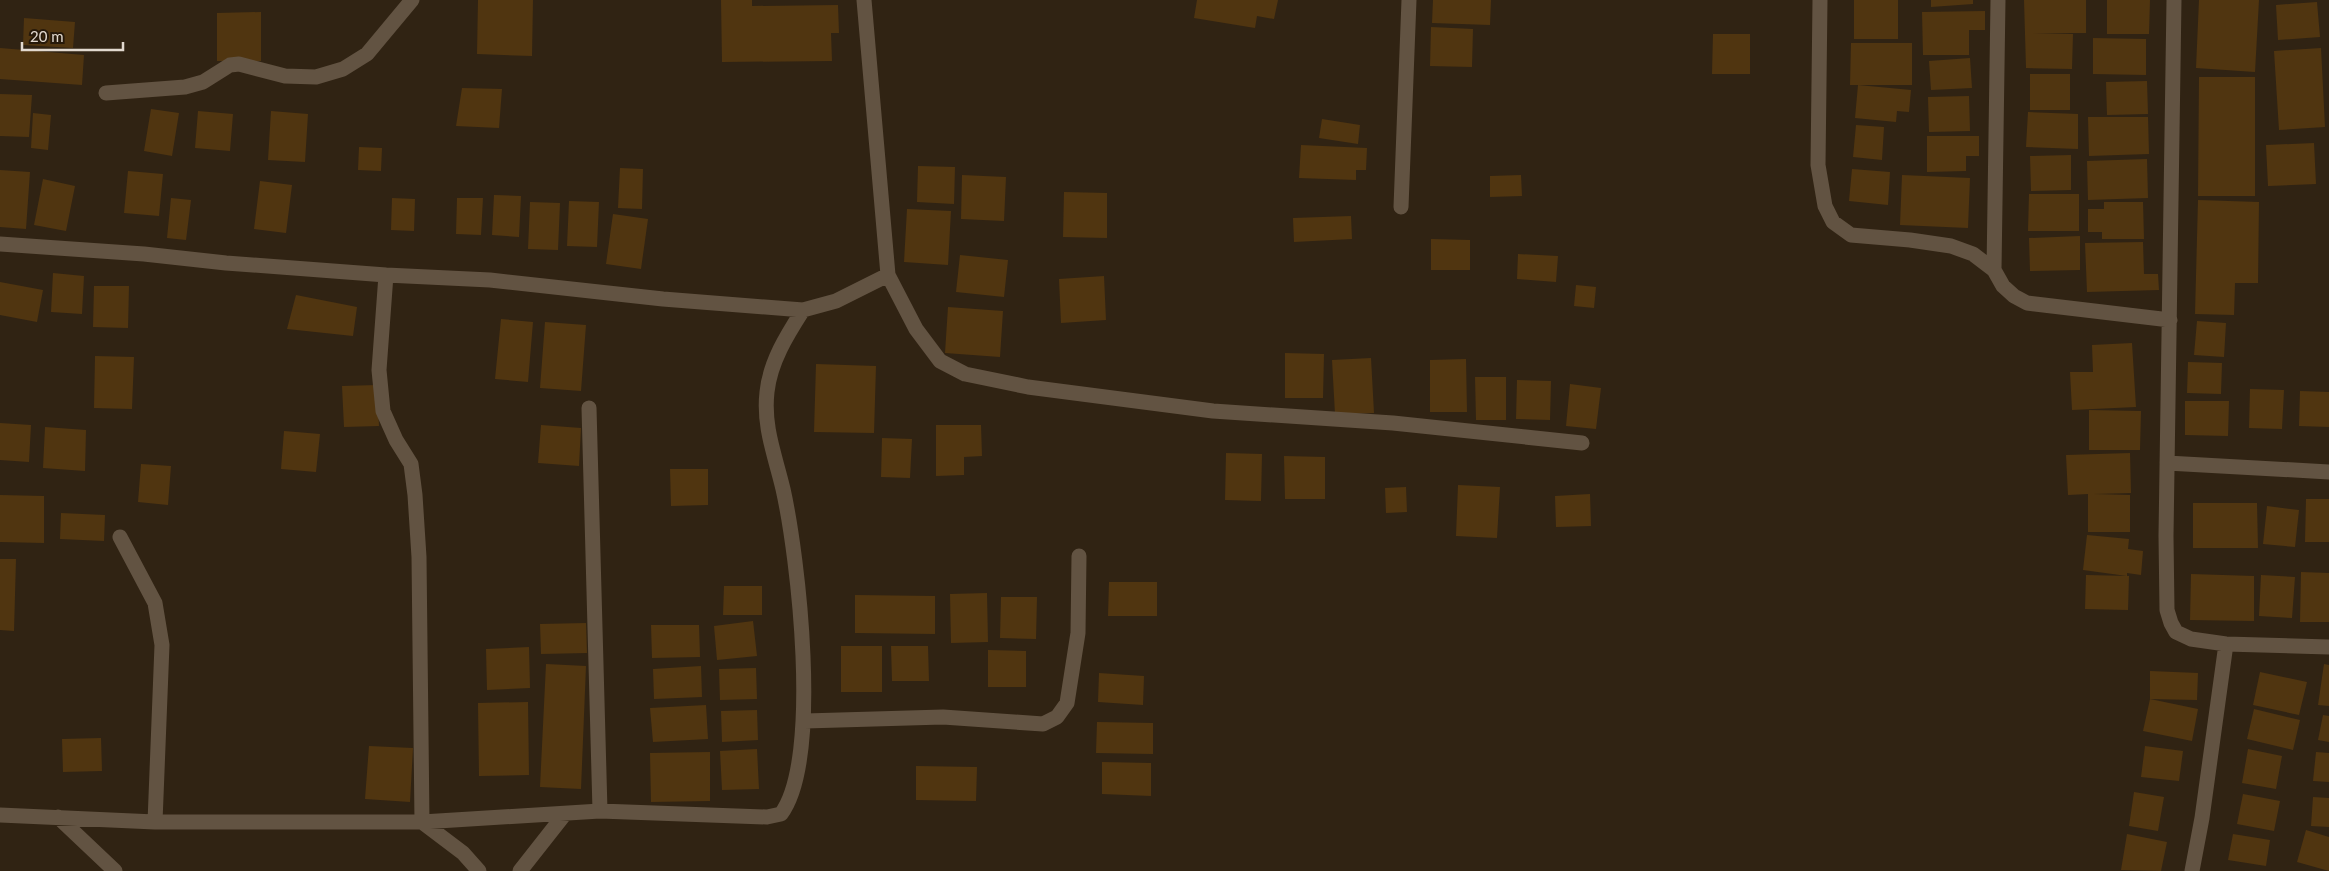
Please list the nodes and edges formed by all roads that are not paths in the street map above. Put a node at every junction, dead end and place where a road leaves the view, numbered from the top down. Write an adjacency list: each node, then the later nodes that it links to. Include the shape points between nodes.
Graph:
1 (412, 0): 7 (street, via 367,54 343,69 316,77 293,77 239,64 230,65 204,82 184,87)
2 (864, 0): 12 (street)
3 (1409, 0): 8 (street)
4 (1820, 0): 10 (street, via 1818,165 1825,206 1833,222 1850,235 1951,246 1973,254)
5 (1998, 0): 10 (street)
6 (2174, 0): 14 (street)
7 (106, 93)
8 (1402, 207)
9 (0, 244): 11 (street)
10 (1994, 270): 14 (street, via 2003,286 2027,303)
11 (386, 275): 13 (street, via 490,280 663,300); 29 (street, via 379,370 383,411 411,464 416,504)
12 (888, 275): 13 (street, via 836,301); 16 (street, via 916,329 940,361 966,374 1028,387 1213,411 1393,423)
13 (803, 310): 23 (street, via 774,365 767,390 765,420 790,528 802,639)
14 (2170, 320): 17 (street)
15 (589, 408): 24 (street)
16 (1582, 443)
17 (2167, 463): 18 (street); 21 (street, via 2167,601 2171,623 2176,632 2191,640)
18 (2329, 472)
19 (120, 537): 28 (street, via 155,603 162,645)
20 (1079, 556): 23 (street, via 1078,633 1067,703 1057,717 1043,724 943,717)
21 (2226, 644): 22 (street); 33 (street)
22 (2329, 647)
23 (805, 721): 24 (street, via 793,787 782,814 767,817)
24 (600, 812): 26 (street)
25 (0, 815): 27 (street)
26 (564, 815): 29 (street); 32 (street)
27 (58, 817): 28 (street); 30 (street)
28 (155, 822): 29 (street)
29 (422, 822): 31 (street, via 463,853)
30 (115, 871)
31 (479, 871)
32 (520, 871)
33 (2192, 871)

